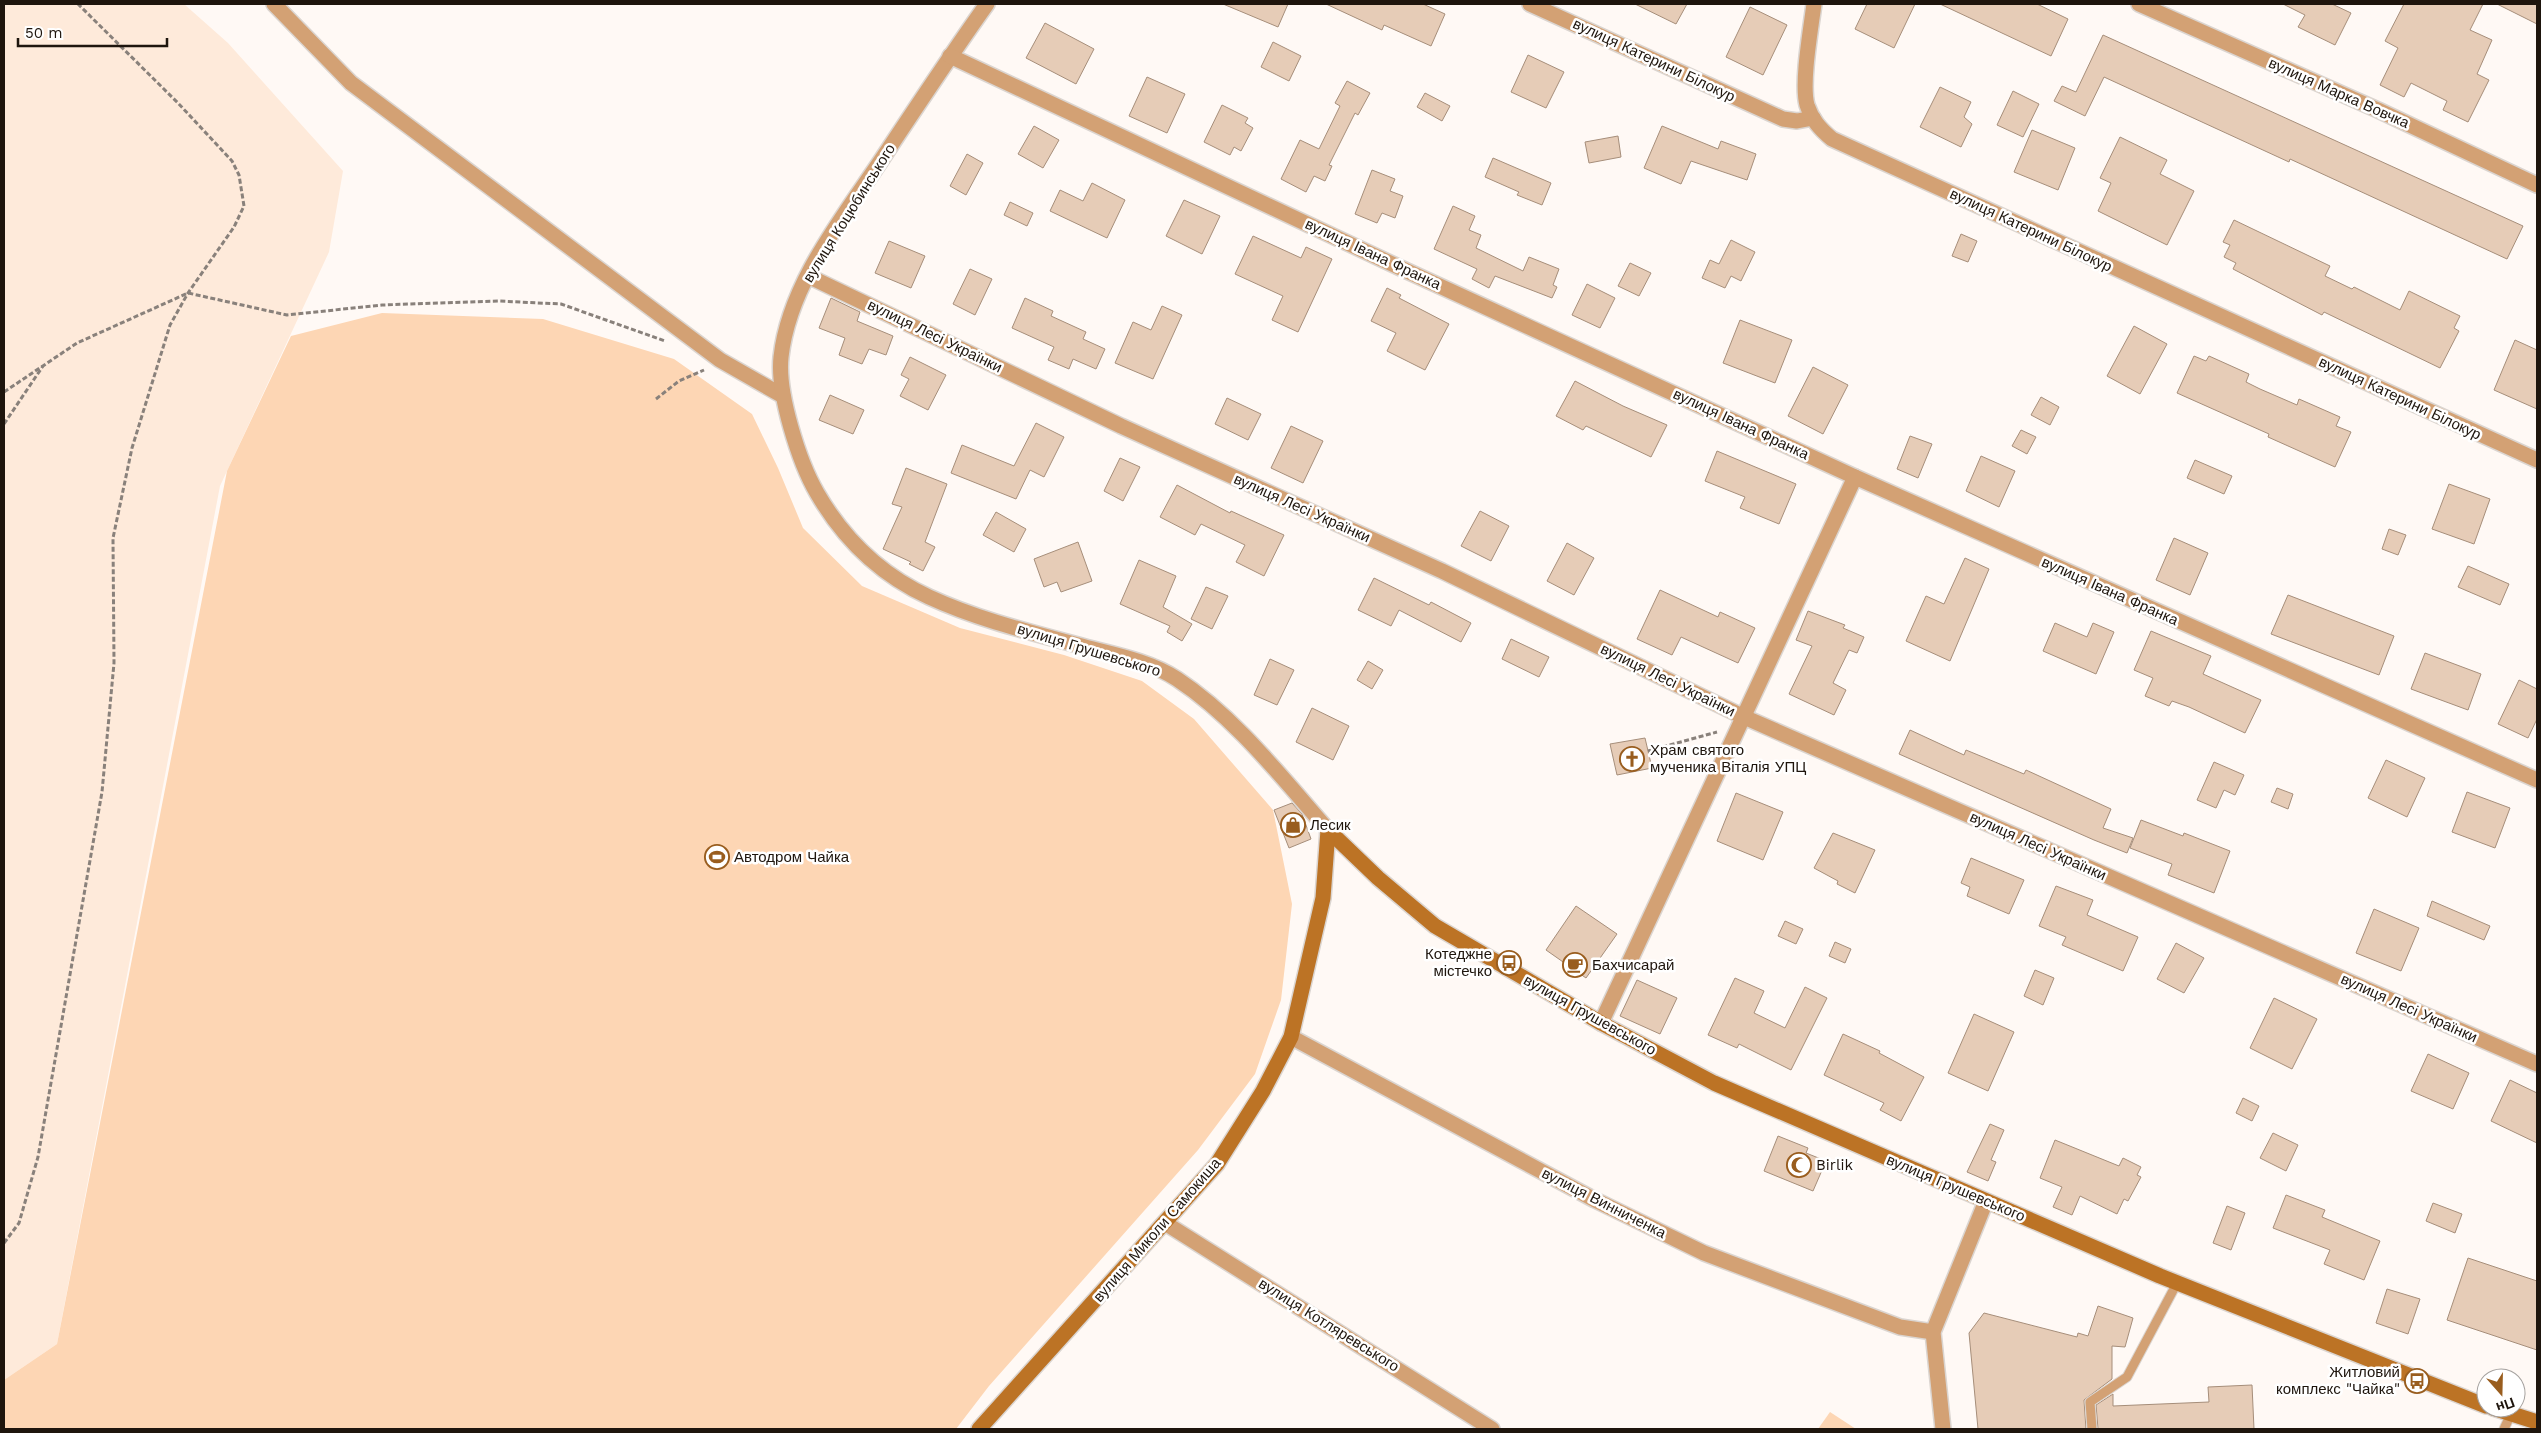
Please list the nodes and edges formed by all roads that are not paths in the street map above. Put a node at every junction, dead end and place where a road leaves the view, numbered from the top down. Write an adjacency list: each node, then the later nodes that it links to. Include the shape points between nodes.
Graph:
1 (274, 4): 10 (street, via 351,83 720,360)
2 (986, 4): 6 (street, вулиця Коцюбинського)
3 (1530, 4): 7 (street, вулиця Катерини Білокур, via 1783,119)
4 (1814, 4): 7 (street, via 1806,83)
5 (2139, 4): 8 (street, вулиця Марка Вовчка)
6 (950, 56): 9 (street, вулиця Коцюбинського); 13 (street, вулиця Івана Франка)
7 (1812, 118): 11 (street, вулиця Катерини Білокур, via 1832,139)
8 (2537, 185)
9 (808, 276): 10 (street, вулиця Коцюбинського, via 790,314 780,358); 14 (street, вулиця Лесі Українки, via 1121,426 1442,571)
10 (783, 396): 12 (street, вулиця Коцюбинського)
11 (2537, 460)
12 (805, 472): 16 (street, вулиця Грушевського, via 833,521 864,554 900,582 984,618 1132,660 1174,676 1263,756)
13 (1856, 477): 14 (street); 15 (street, вулиця Івана Франка)
14 (1744, 717): 17 (street); 19 (street, вулиця Лесі Українки)
15 (2537, 780)
16 (1328, 830): 17 (street, вулиця Грушевського, via 1435,926); 18 (street, вулиця Миколи Самокиша, via 1323,898)
17 (1601, 1023): 20 (street, вулиця Грушевського, via 1714,1083)
18 (1291, 1037): 21 (street, вулиця Миколи Самокиша, via 1263,1091 1217,1164); 23 (street, вулиця Винниченка, via 1595,1200 1704,1252 1900,1327)
19 (2537, 1064)
20 (1986, 1201): 22 (street, вулиця Грушевського); 23 (street)
21 (1165, 1223): 27 (street, вулиця Миколи Самокиша); 28 (street, вулиця Котляревського)
22 (2177, 1283): 24 (street, вулиця Грушевського); 30 (lane, via 2127,1377 2090,1402)
23 (1933, 1332): 29 (street)
24 (2476, 1402)
25 (2524, 1418): 26 (street)
26 (2537, 1422)
27 (983, 1428)
28 (1492, 1429)
29 (1943, 1429)
30 (2092, 1429)

